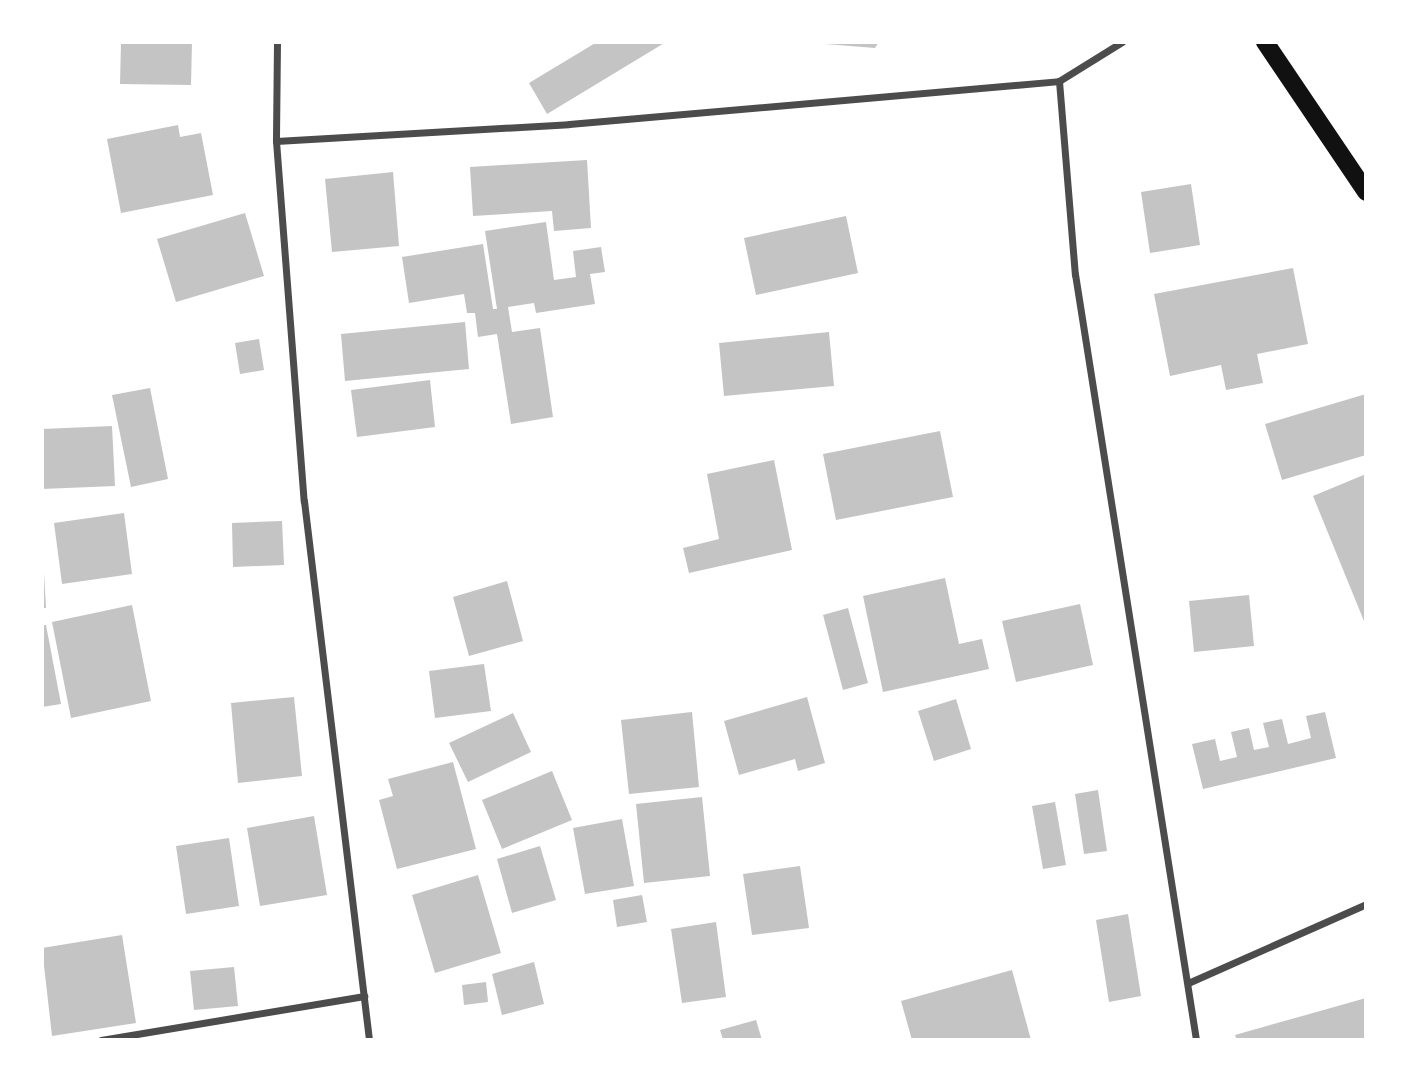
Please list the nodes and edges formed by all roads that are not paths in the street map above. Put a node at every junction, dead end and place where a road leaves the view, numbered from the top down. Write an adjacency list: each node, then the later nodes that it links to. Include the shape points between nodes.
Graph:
1 (277, 42): 5 (street)
2 (1122, 42): 4 (street)
3 (1265, 42): 6 (main road)
4 (1059, 81): 5 (street, via 569,124); 8 (street, via 1075,274)
5 (276, 141): 9 (street, via 304,501)
6 (1366, 192)
7 (1366, 904): 8 (street)
8 (1188, 983): 12 (street)
9 (364, 996): 10 (street); 11 (street)
10 (101, 1040)
11 (369, 1040)
12 (1196, 1040)

